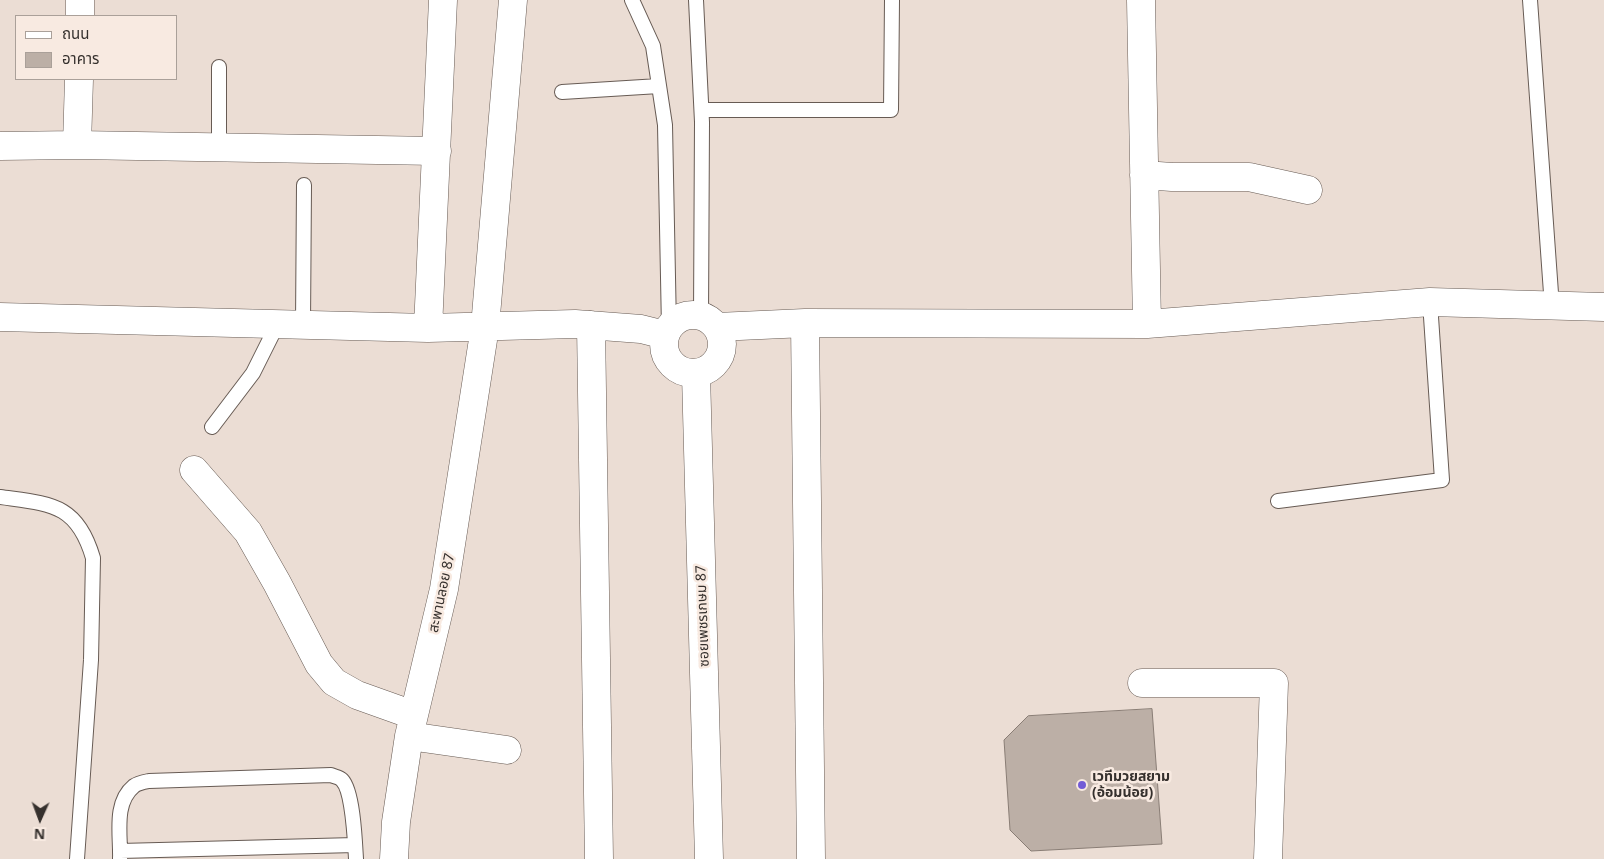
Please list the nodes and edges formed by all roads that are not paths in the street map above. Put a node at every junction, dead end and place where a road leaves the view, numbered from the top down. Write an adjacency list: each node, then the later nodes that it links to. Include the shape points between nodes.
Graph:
1 (80, 0): 9 (street)
2 (443, 0): 18 (street)
3 (513, 0): 31 (street, สะพานลอย 87)
4 (632, 0): 12 (lane, via 653,46)
5 (696, 0): 14 (lane)
6 (892, 0): 14 (lane, via 892,110)
7 (1142, 0): 19 (street)
8 (1530, 0): 23 (lane)
9 (80, 15)
10 (219, 67): 17 (lane)
11 (79, 80): 15 (street)
12 (659, 86): 13 (lane); 33 (lane, via 665,125)
13 (562, 92)
14 (702, 110): 26 (lane)
15 (78, 145): 16 (street); 17 (street)
16 (0, 146)
17 (219, 148): 18 (street)
18 (437, 151): 32 (street)
19 (1144, 175): 21 (street, via 1249,176); 29 (street)
20 (304, 185): 28 (lane)
21 (1308, 190)
22 (1430, 302): 23 (street); 29 (street); 38 (lane, via 1442,480)
23 (1552, 307): 24 (street)
24 (1604, 307)
25 (0, 316): 28 (street)
26 (709, 322): 27 (street); 33 (street, via 689,316 677,319); 34 (street, via 723,344 712,367)
27 (805, 323): 29 (street); 49 (street)
28 (290, 324): 32 (street); 35 (lane)
29 (1147, 324)
30 (591, 325): 31 (street); 33 (street); 47 (street)
31 (485, 326): 32 (street); 40 (street, สะพานลอย 87, via 444,588)
32 (428, 328)
33 (667, 331): 34 (street, via 664,344 670,363 677,369)
34 (696, 374): 48 (street, ซอยเพชรเกษม 87)
35 (212, 426)
36 (194, 470): 40 (street, via 248,532 319,664 334,682)
37 (0, 497): 44 (lane, via 44,503 70,514 81,528 93,558)
38 (1278, 501)
39 (1142, 683): 50 (street, via 1274,683)
40 (411, 725): 41 (street); 46 (street, สะพานลอย 87, via 396,822)
41 (507, 750)
42 (355, 845): 43 (lane); 43 (lane, via 350,797 341,778 331,775 149,781 135,785 122,804); 45 (lane)
43 (120, 855)
44 (77, 859)
45 (356, 859)
46 (394, 859)
47 (599, 859)
48 (709, 859)
49 (811, 859)
50 (1268, 859)

